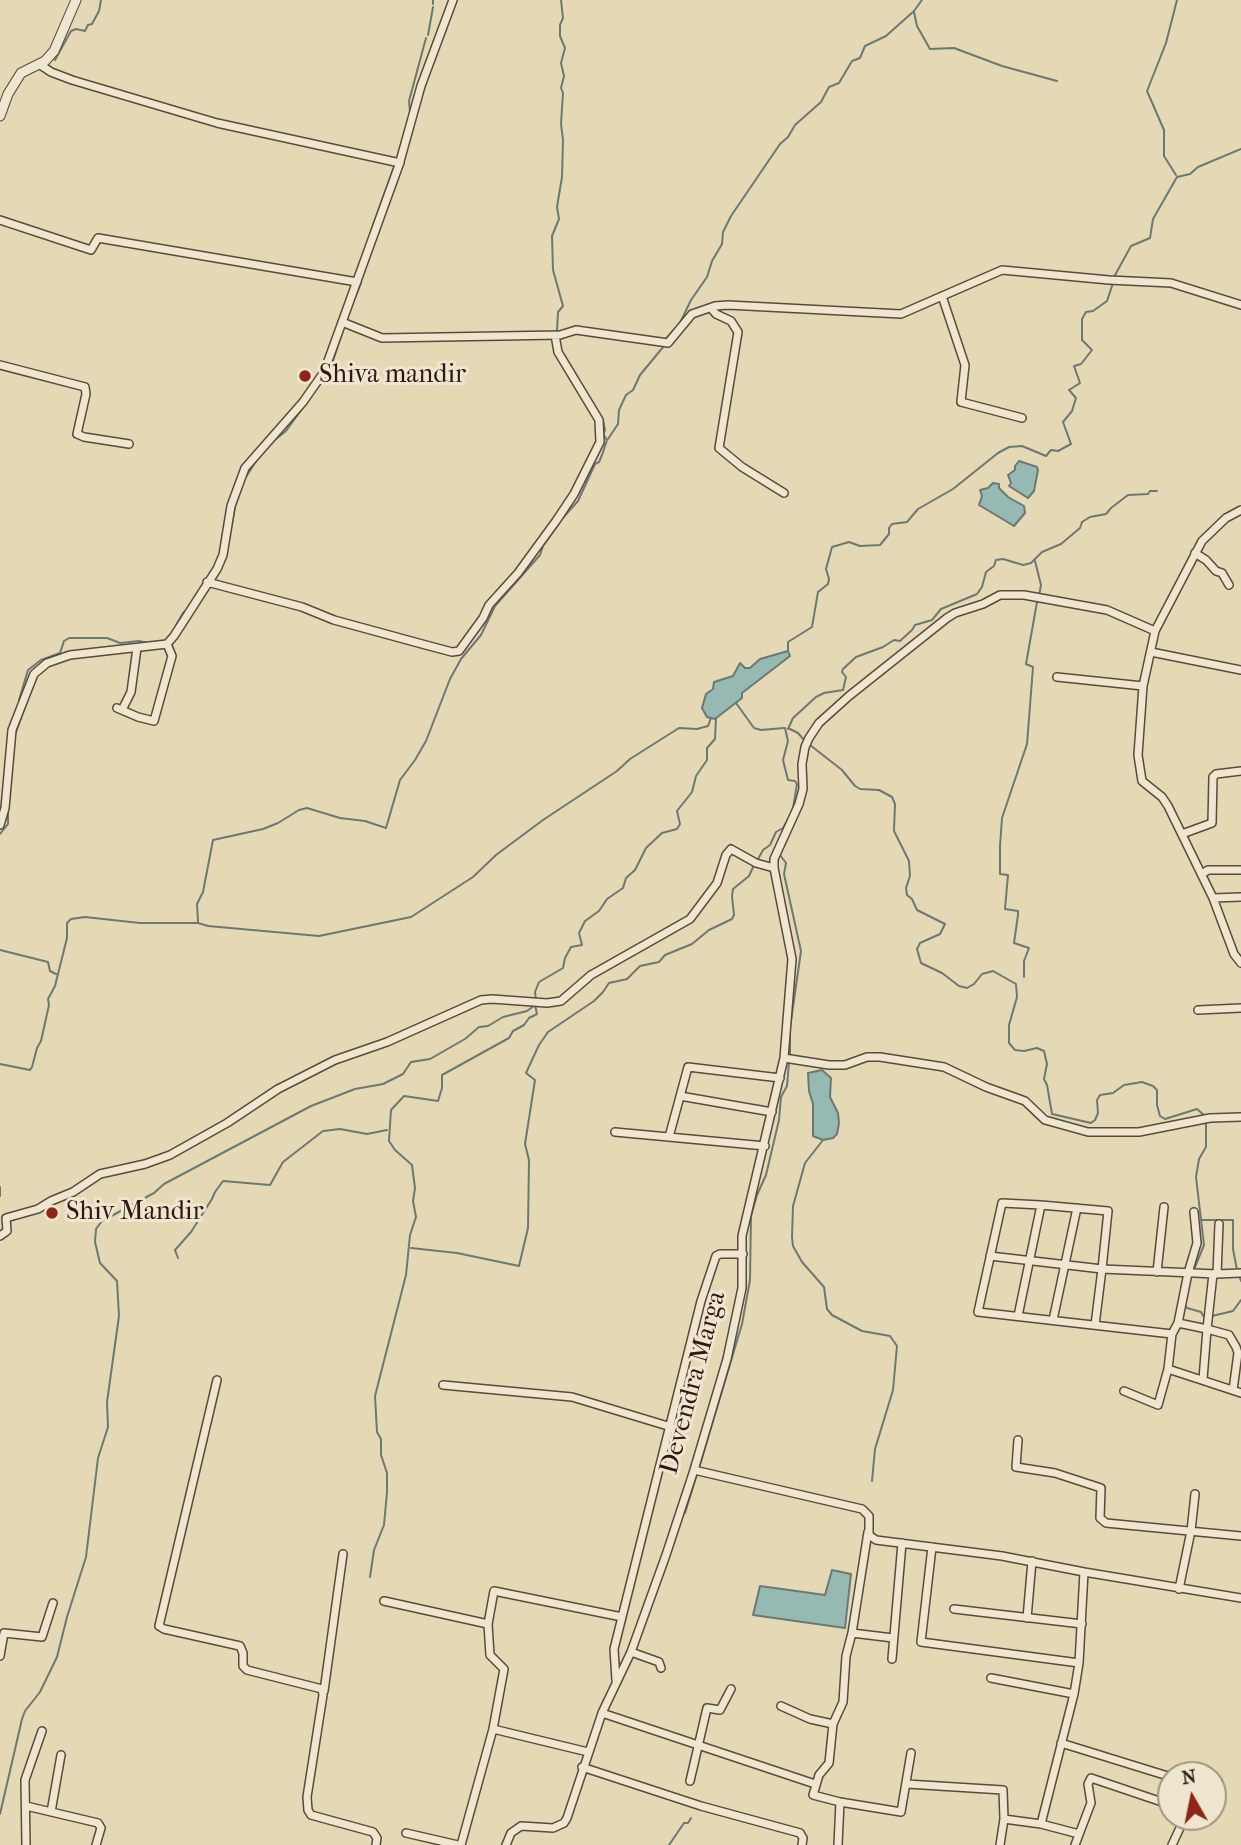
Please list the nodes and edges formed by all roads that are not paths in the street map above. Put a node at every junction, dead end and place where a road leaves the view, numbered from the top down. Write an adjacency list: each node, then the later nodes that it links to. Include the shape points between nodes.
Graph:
1 (76, 0): 3 (street, via 54,51)
2 (453, 0): 5 (street, via 421,86)
3 (39, 64): 4 (street, via 21,73); 5 (street, via 72,80 217,123)
4 (0, 116)
5 (400, 163): 7 (street)
6 (0, 220): 7 (street, via 90,250 99,238)
7 (357, 282): 11 (street)
8 (942, 296): 9 (street, via 1002,270 1171,283); 10 (street, via 901,314 728,305); 14 (street, via 965,365 961,402)
9 (1241, 305)
10 (711, 308): 12 (street, via 692,314 668,343 576,330); 16 (street, via 738,332 719,448)
11 (342, 322): 12 (street, via 382,338); 19 (street, via 314,388 245,468 231,506 223,555)
12 (555, 335): 19 (street, via 558,352 599,420 600,442 556,521 459,651)
13 (0, 365): 15 (street, via 85,387 77,433)
14 (1022, 418)
15 (129, 444)
16 (784, 493)
17 (1241, 510): 18 (street, via 1213,528)
18 (1195, 554): 20 (street, via 1222,573); 21 (street)
19 (207, 582): 22 (street)
20 (1229, 585)
21 (1155, 631): 24 (street); 31 (street, via 1107,610 1006,593 947,618 819,723 805,747 803,789)
22 (167, 644): 23 (street); 23 (street, via 172,656 152,722 120,709 131,692)
23 (137, 648): 29 (street, via 70,655 47,663 34,674 12,730)
24 (1151, 652): 25 (street); 27 (street)
25 (1241, 670)
26 (1057, 677): 27 (street)
27 (1143, 686): 30 (street, via 1140,775 1166,801)
28 (1241, 771): 30 (street, via 1222,771 1213,777 1212,822)
29 (0, 825)
30 (1182, 834): 33 (street)
31 (774, 868): 39 (street, Devendra Marga, via 792,960); 52 (street, via 729,850 718,883 690,919 591,975 561,1001 481,1000 335,1060 170,1154 100,1174 38,1209 6,1218 7,1231)
32 (1241, 870): 33 (street)
33 (1202, 874): 35 (street)
34 (1241, 897): 35 (street)
35 (1213, 898): 36 (street)
36 (1241, 963)
37 (1241, 1008): 38 (street)
38 (1198, 1010)
39 (784, 1058): 40 (street, Devendra Marga); 43 (street, via 845,1065 874,1056 944,1067 1025,1101 1045,1120 1088,1132 1139,1132 1210,1118)
40 (780, 1078): 41 (street, via 690,1066); 42 (street, Devendra Marga)
41 (680, 1096): 42 (street); 45 (street)
42 (772, 1112): 46 (street, Devendra Marga)
43 (1241, 1117)
44 (615, 1132): 45 (street)
45 (669, 1137): 46 (street)
46 (765, 1146): 53 (street, Devendra Marga, via 748,1210)
47 (1041, 1205): 49 (street); 54 (street, via 1002,1203); 55 (street)
48 (1164, 1207): 58 (street)
49 (1077, 1208): 56 (street); 57 (street, via 1108,1211)
50 (1194, 1212): 59 (street, via 1197,1244)
51 (1219, 1224): 61 (street)
52 (0, 1236)
53 (743, 1254): 74 (street, via 714,1258); 76 (street, Devendra Marga, via 734,1327)
54 (990, 1256): 55 (street); 62 (street, via 978,1311)
55 (1028, 1262): 56 (street); 62 (street)
56 (1064, 1265): 57 (street); 63 (street)
57 (1102, 1269): 58 (street); 65 (street)
58 (1157, 1272): 59 (street)
59 (1188, 1273): 61 (street); 64 (street)
60 (1241, 1273): 61 (street)
61 (1215, 1274): 66 (street)
62 (1018, 1316): 63 (street)
63 (1053, 1320): 65 (street)
64 (1178, 1323): 66 (street); 67 (street)
65 (1095, 1325): 67 (street)
66 (1207, 1329): 70 (street); 73 (street, via 1229,1335 1236,1347)
67 (1172, 1334): 68 (street)
68 (1168, 1369): 70 (street); 72 (street, via 1158,1405)
69 (217, 1380): 106 (street, via 159,1626 240,1646 247,1670)
70 (1203, 1380): 73 (street)
71 (443, 1385): 74 (street, via 572,1397)
72 (1124, 1391)
73 (1237, 1391)
74 (671, 1427): 91 (street)
75 (1018, 1440): 79 (street, via 1016,1467 1055,1473 1101,1488 1103,1522)
76 (694, 1470): 78 (street, via 862,1508 869,1516); 98 (street, Devendra Marga)
77 (1195, 1494): 79 (street)
78 (869, 1531): 81 (street, via 872,1539); 96 (street)
79 (1191, 1531): 80 (street); 86 (street)
80 (1241, 1536)
81 (902, 1543): 82 (street); 97 (street)
82 (932, 1547): 84 (street); 101 (street, via 921,1642)
83 (343, 1553): 106 (street)
84 (1032, 1561): 85 (street); 92 (street)
85 (1084, 1572): 86 (street); 94 (street)
86 (1179, 1589): 87 (street)
87 (1241, 1598)
88 (384, 1601): 93 (street)
89 (53, 1602): 95 (street, via 42,1637)
90 (954, 1609): 92 (street)
91 (622, 1617): 93 (street, via 494,1591); 104 (street, via 614,1649)
92 (1027, 1618): 94 (street)
93 (488, 1624): 111 (street, via 490,1656 504,1669)
94 (1082, 1624): 101 (street)
95 (2, 1633): 99 (street)
96 (852, 1633): 97 (street); 110 (street, via 843,1702)
97 (893, 1638): 100 (street)
98 (631, 1653): 102 (street, via 659,1662); 104 (street, Devendra Marga)
99 (0, 1656)
100 (892, 1659)
101 (1079, 1663): 107 (street)
102 (661, 1668)
103 (991, 1678): 107 (street)
104 (617, 1681): 109 (street, Devendra Marga)
105 (731, 1689): 114 (street, via 720,1710 708,1708)
106 (324, 1692): 133 (street, via 308,1810 311,1815 373,1832)
107 (1074, 1694): 113 (street)
108 (781, 1706): 110 (street)
109 (602, 1713): 114 (street); 115 (street, Devendra Marga)
110 (833, 1724): 121 (street, via 829,1763)
111 (493, 1729): 115 (street); 134 (street)
112 (42, 1731): 125 (street, via 25,1780)
113 (1061, 1743): 119 (street); 128 (street)
114 (698, 1745): 120 (street); 121 (street)
115 (588, 1752): 118 (street, Devendra Marga)
116 (911, 1753): 122 (street)
117 (61, 1755): 126 (street)
118 (582, 1767): 135 (street, Devendra Marga, via 564,1823 553,1828 521,1826 511,1833); 136 (street, via 800,1833)
119 (1157, 1773)
120 (690, 1781)
121 (815, 1784): 124 (street, via 813,1795)
122 (907, 1784): 124 (street, via 901,1812); 127 (street, via 1003,1790)
123 (1157, 1800): 130 (street, via 1091,1777 1091,1803)
124 (840, 1802): 137 (street)
125 (26, 1806): 126 (street); 131 (street)
126 (51, 1812): 132 (street, via 98,1823)
127 (1004, 1819): 128 (street); 138 (street)
128 (1041, 1824): 130 (street)
129 (406, 1833): 134 (street)
130 (1079, 1834): 139 (street)
131 (26, 1845)
132 (96, 1845)
133 (376, 1845)
134 (459, 1845)
135 (506, 1845)
136 (802, 1845)
137 (838, 1845)
138 (1000, 1845)
139 (1075, 1845)

